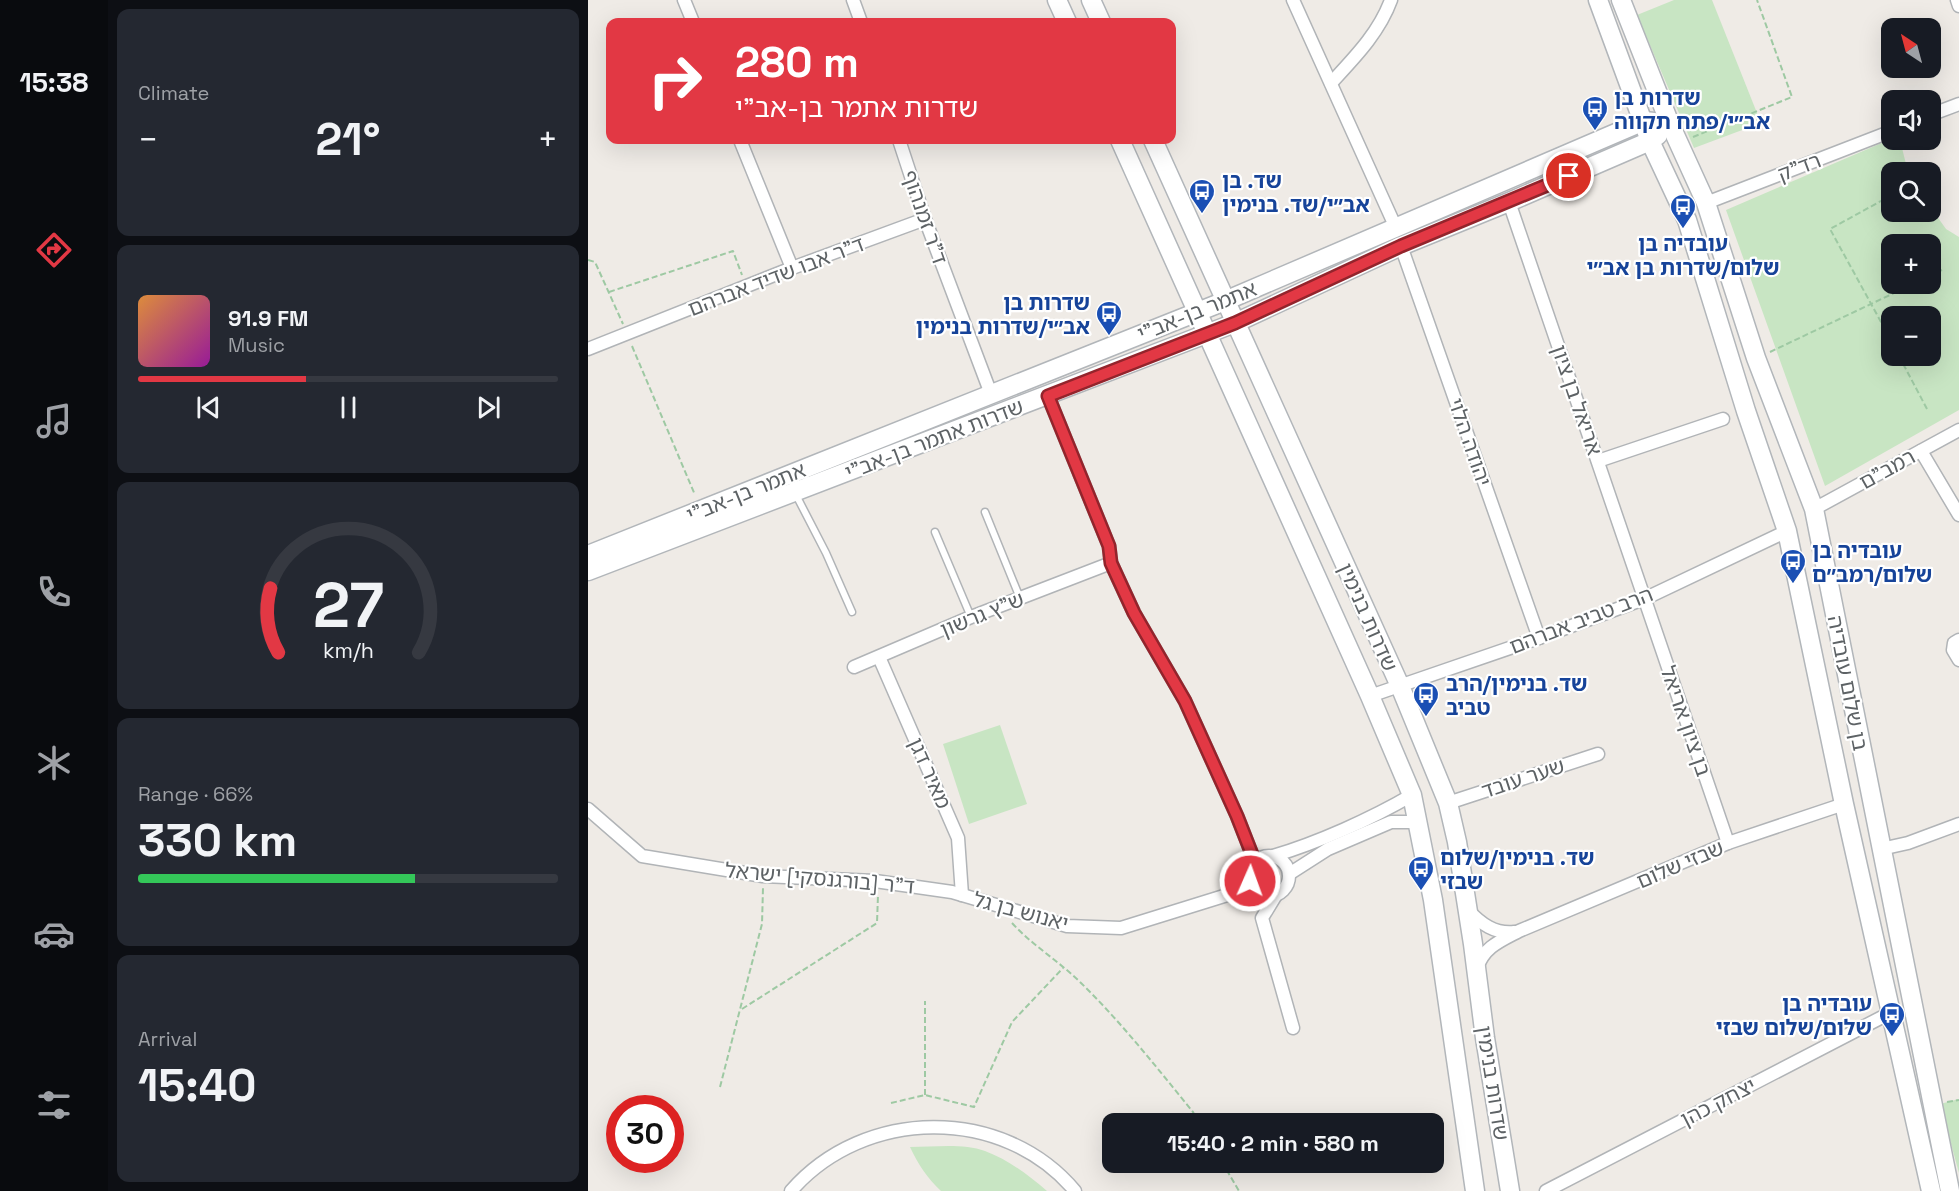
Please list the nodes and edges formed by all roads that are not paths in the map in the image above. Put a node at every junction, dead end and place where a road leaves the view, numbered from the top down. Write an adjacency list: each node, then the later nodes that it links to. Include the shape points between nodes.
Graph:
1 (684, 0): 11 (street)
2 (854, 0): 12 (street)
3 (1057, 0): 13 (main road)
4 (1091, 0): 14 (main road)
5 (1293, 0): 15 (street)
6 (1391, 0): 15 (street, via 1362,49)
7 (1598, 0): 18 (main road, בן שלום עובדיה)
8 (1622, 0): 19 (main road, בן שלום עובדיה)
9 (1957, 0): 10 (street)
10 (1959, 6)
11 (691, 18)
12 (860, 18)
13 (1065, 18)
14 (1099, 18)
15 (1331, 83): 29 (street)
16 (1959, 104): 17 (street)
17 (1941, 111)
18 (1644, 121): 19 (main road, אתמר בן-אב"י); 21 (main road, בן שלום עובדיה); 29 (main road, אתמר בן-אב"י)
19 (1670, 123): 21 (main road, שדרות אתמר בן-אב"י); 27 (main road, בן שלום עובדיה)
20 (1881, 134): 27 (street, רד"ק)
21 (1650, 141): 26 (main road, שדרות אתמר בן-אב"י); 47 (main road, בן שלום עובדיה, via 1687,220)
22 (742, 144): 31 (street)
23 (900, 144): 28 (street, ד"ר זמנהוף)
24 (1122, 144): 33 (main road, שדרות בנימין)
25 (1155, 144): 32 (main road, שדרות בנימין)
26 (1509, 202): 30 (main road, שדרות אתמר בן-אב"י); 42 (street, אריאל בן ציון)
27 (1706, 203): 44 (main road, בן שלום עובדיה, via 1756,358)
28 (925, 219): 31 (street, ד"ר אבו שדיד אברהם); 37 (street, ד"ר זמנהוף)
29 (1396, 228): 32 (main road, אתמר בן-אב"י)
30 (1401, 246): 34 (main road, שדרות אתמר בן-אב"י); 56 (street, יהודה הלוי)
31 (792, 268): 36 (street, ד"ר אבו שדיד אברהם)
32 (1225, 301): 33 (main road, אתמר בן-אב"י); 34 (main road, שדרות בנימין)
33 (1197, 312): 35 (main road, שדרות בנימין); 37 (main road, אתמר בן-אב"י)
34 (1235, 323): 35 (main road, שדרות אתמר בן-אב"י); 61 (main road, שדרות בנימין)
35 (1206, 334): 38 (main road, שדרות אתמר בן-אב"י); 62 (main road, שדרות בנימין)
36 (588, 349)
37 (991, 394): 49 (main road, אתמר בן-אב"י)
38 (1048, 396): 43 (main road, שדרות אתמר בן-אב"י); 50 (street, via 1109,546)
39 (1723, 419): 42 (street)
40 (1959, 430): 41 (street, רמב"ם)
41 (1921, 451): 44 (street, רמב"ם); 46 (street)
42 (1598, 461): 53 (street, אריאל בן ציון)
43 (795, 492): 51 (main road, שדרות אתמר בן-אב"י); 54 (lane)
44 (1814, 509): 71 (main road, בן שלום עובדיה)
45 (985, 512): 52 (lane)
46 (1959, 515)
47 (1787, 531): 53 (street, הרב טביב אברהם); 66 (main road, בן שלום עובדיה)
48 (935, 532): 55 (lane)
49 (588, 555)
50 (1111, 563): 52 (street, ש"ץ גרשון); 73 (street, via 1134,613 1185,701)
51 (588, 571)
52 (1020, 598): 55 (street, ש"ץ גרשון)
53 (1644, 599): 56 (street, הרב טביב אברהם); 70 (street, בן ציון אריאל)
54 (852, 612)
55 (971, 617): 58 (street, ש"ץ גרשון)
56 (1539, 638): 61 (street, הרב טביב אברהם)
57 (1959, 640): 59 (street, via 1953,650)
58 (879, 657): 60 (street, ש"ץ גרשון); 76 (street, מאיר דגן, via 958,838)
59 (1959, 660)
60 (854, 667)
61 (1400, 686): 62 (street, הרב טביב אברהם); 65 (main road, שדרות בנימין)
62 (1371, 696): 64 (main road, שדרות בנימין)
63 (1598, 754): 65 (street, שער עובד)
64 (1412, 795): 68 (main road, שדרות בנימין); 72 (street)
65 (1448, 803): 78 (main road, שדרות בנימין)
66 (1844, 804): 70 (street, שבזי שלום); 81 (main road, בן שלום עובדיה)
67 (588, 809): 76 (street, ד"ר [בורגנסקי] ישראל, via 642,856 764,876 875,881)
68 (1418, 822): 74 (street, via 1391,822 1328,849); 85 (main road, שדרות בנימין)
69 (1959, 824): 71 (street)
70 (1728, 843): 79 (street, שבזי שלום)
71 (1881, 849): 89 (main road, בן שלום עובדיה)
72 (1273, 856): 73 (street); 74 (street, via 1284,862)
73 (1255, 862): 75 (street, via 1250,874)
74 (1289, 874): 77 (street, via 1286,886)
75 (1253, 887): 76 (street, יאנוש בן גל, via 1121,928 1067,926); 77 (street, via 1263,895)
76 (962, 895)
77 (1276, 895): 82 (street, via 1262,918)
78 (1468, 910): 79 (street, שבזי שלום, via 1491,928 1505,933); 80 (main road, שדרות בנימין)
79 (1519, 931): 80 (street, שבזי שלום, via 1486,950)
80 (1476, 970): 86 (main road, שדרות בנימין)
81 (1890, 1013): 87 (street, יצחק כהן); 88 (main road, בן שלום עובדיה)
82 (1293, 1028)
83 (791, 1191): 84 (street, via 824,1160 870,1137 906,1129 946,1127 1008,1141 1034,1155)
84 (1075, 1191)
85 (1475, 1191)
86 (1510, 1191)
87 (1546, 1191)
88 (1931, 1191)
89 (1950, 1191)

